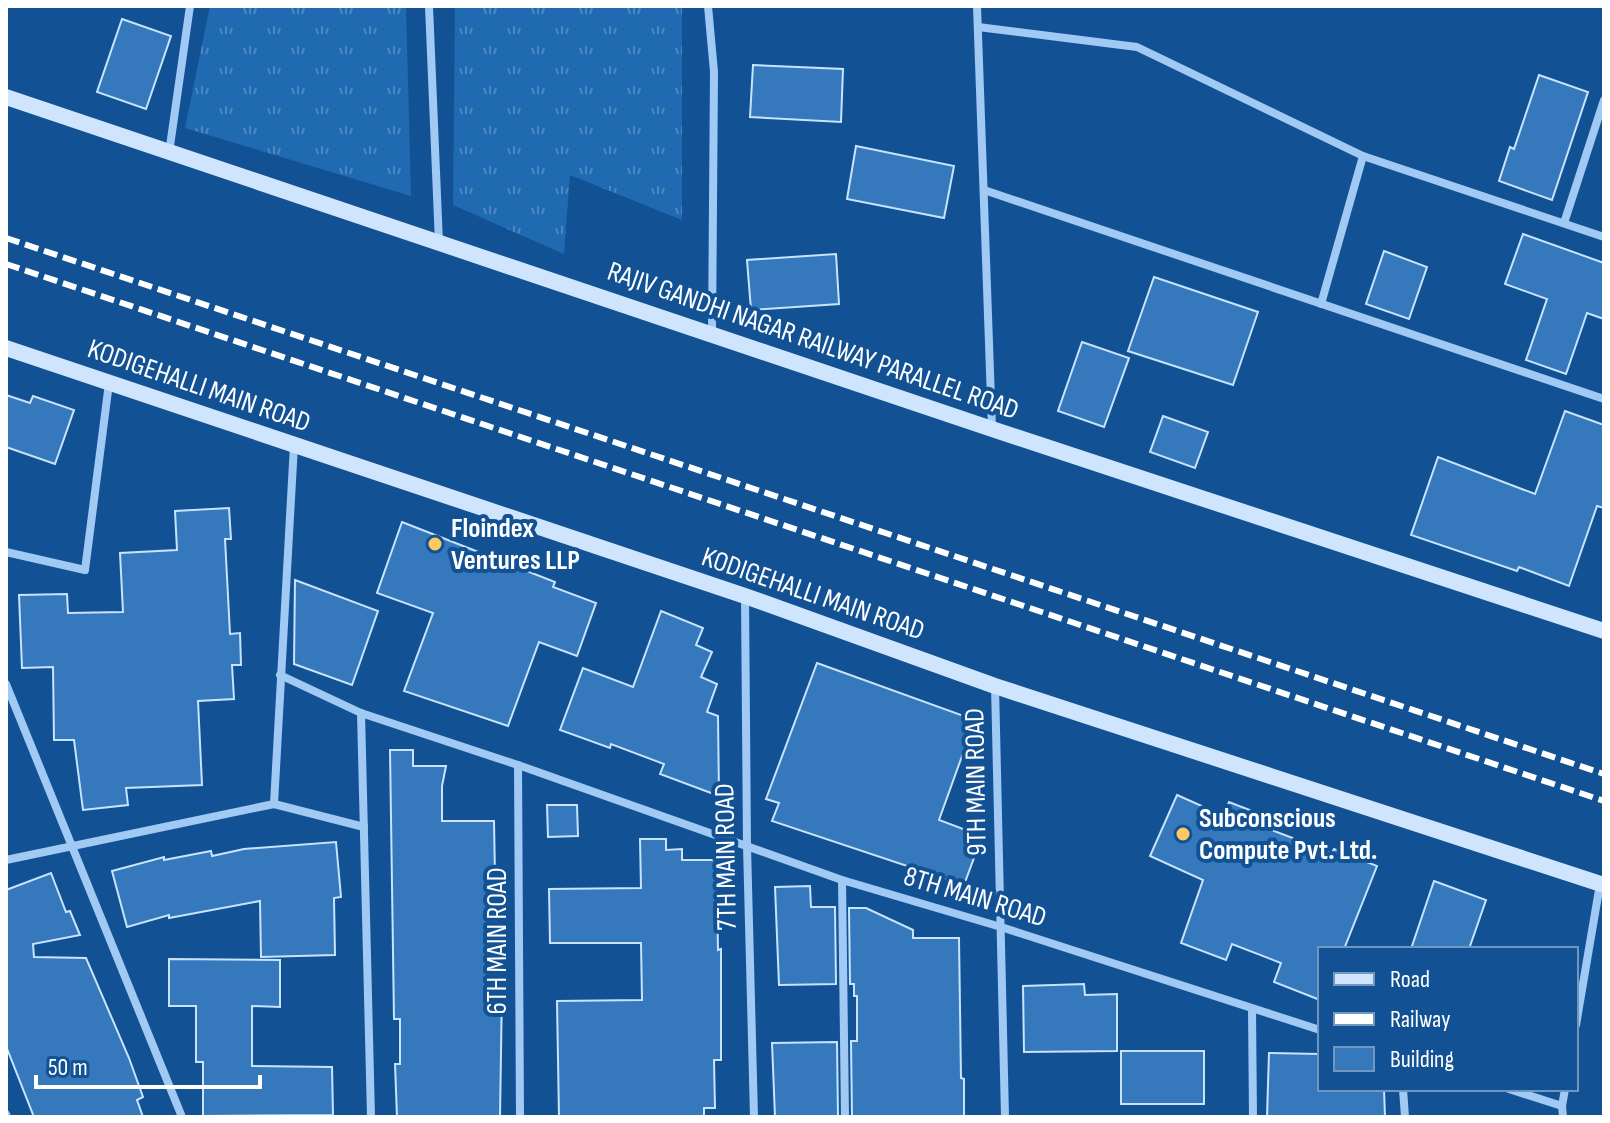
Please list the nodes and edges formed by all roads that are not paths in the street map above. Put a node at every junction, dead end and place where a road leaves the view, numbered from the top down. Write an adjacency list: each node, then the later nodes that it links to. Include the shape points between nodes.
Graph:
1 (190, 6): 8 (street)
2 (429, 6): 13 (street)
3 (708, 6): 15 (street, via 714,72)
4 (977, 6): 5 (street)
5 (978, 27): 9 (street, via 1137,47); 10 (street)
6 (6, 97): 8 (street, RAJIV GANDHI NAGAR RAILWAY PARALLEL ROAD)
7 (1604, 100): 11 (street)
8 (169, 153): 13 (street, RAJIV GANDHI NAGAR RAILWAY PARALLEL ROAD)
9 (1363, 156): 11 (street); 14 (street)
10 (984, 190): 14 (street); 19 (street)
11 (1564, 223): 12 (street)
12 (1604, 237)
13 (439, 244): 15 (street, RAJIV GANDHI NAGAR RAILWAY PARALLEL ROAD)
14 (1321, 304): 18 (street)
15 (712, 335): 19 (street, RAJIV GANDHI NAGAR RAILWAY PARALLEL ROAD)
16 (6, 348): 17 (street, KODIGEHALLI MAIN ROAD)
17 (109, 383): 20 (street, KODIGEHALLI MAIN ROAD); 21 (street, via 85,570)
18 (1604, 399)
19 (992, 429): 23 (street, RAJIV GANDHI NAGAR RAILWAY PARALLEL ROAD)
20 (294, 445): 22 (street, KODIGEHALLI MAIN ROAD); 24 (street)
21 (6, 552)
22 (745, 596): 26 (street, KODIGEHALLI MAIN ROAD); 32 (street, 7TH MAIN ROAD)
23 (1604, 631)
24 (280, 675): 27 (street, 8TH MAIN ROAD); 29 (street)
25 (6, 684): 31 (street)
26 (995, 686): 35 (street, KODIGEHALLI MAIN ROAD); 36 (street, 9TH MAIN ROAD)
27 (361, 713): 28 (street, 8TH MAIN ROAD); 30 (street)
28 (518, 765): 32 (street, 8TH MAIN ROAD); 46 (street, 6TH MAIN ROAD)
29 (274, 804): 30 (street); 31 (street)
30 (364, 827): 45 (street)
31 (71, 845): 33 (street); 44 (street)
32 (747, 846): 34 (street, 8TH MAIN ROAD); 47 (street, 7TH MAIN ROAD)
33 (6, 860)
34 (842, 880): 36 (street, 8TH MAIN ROAD); 48 (street)
35 (1602, 884): 38 (street)
36 (1001, 927): 37 (street, 8TH MAIN ROAD); 49 (street, 9TH MAIN ROAD)
37 (1252, 1009): 39 (street, 8TH MAIN ROAD); 50 (street)
38 (1578, 1014)
39 (1318, 1029)
40 (1403, 1091): 51 (street)
41 (1515, 1091): 43 (street)
42 (1565, 1091): 43 (street)
43 (1562, 1106): 52 (street)
44 (182, 1117)
45 (371, 1117)
46 (520, 1117)
47 (754, 1117)
48 (845, 1117)
49 (1005, 1117)
50 (1253, 1117)
51 (1405, 1117)
52 (1563, 1117)

